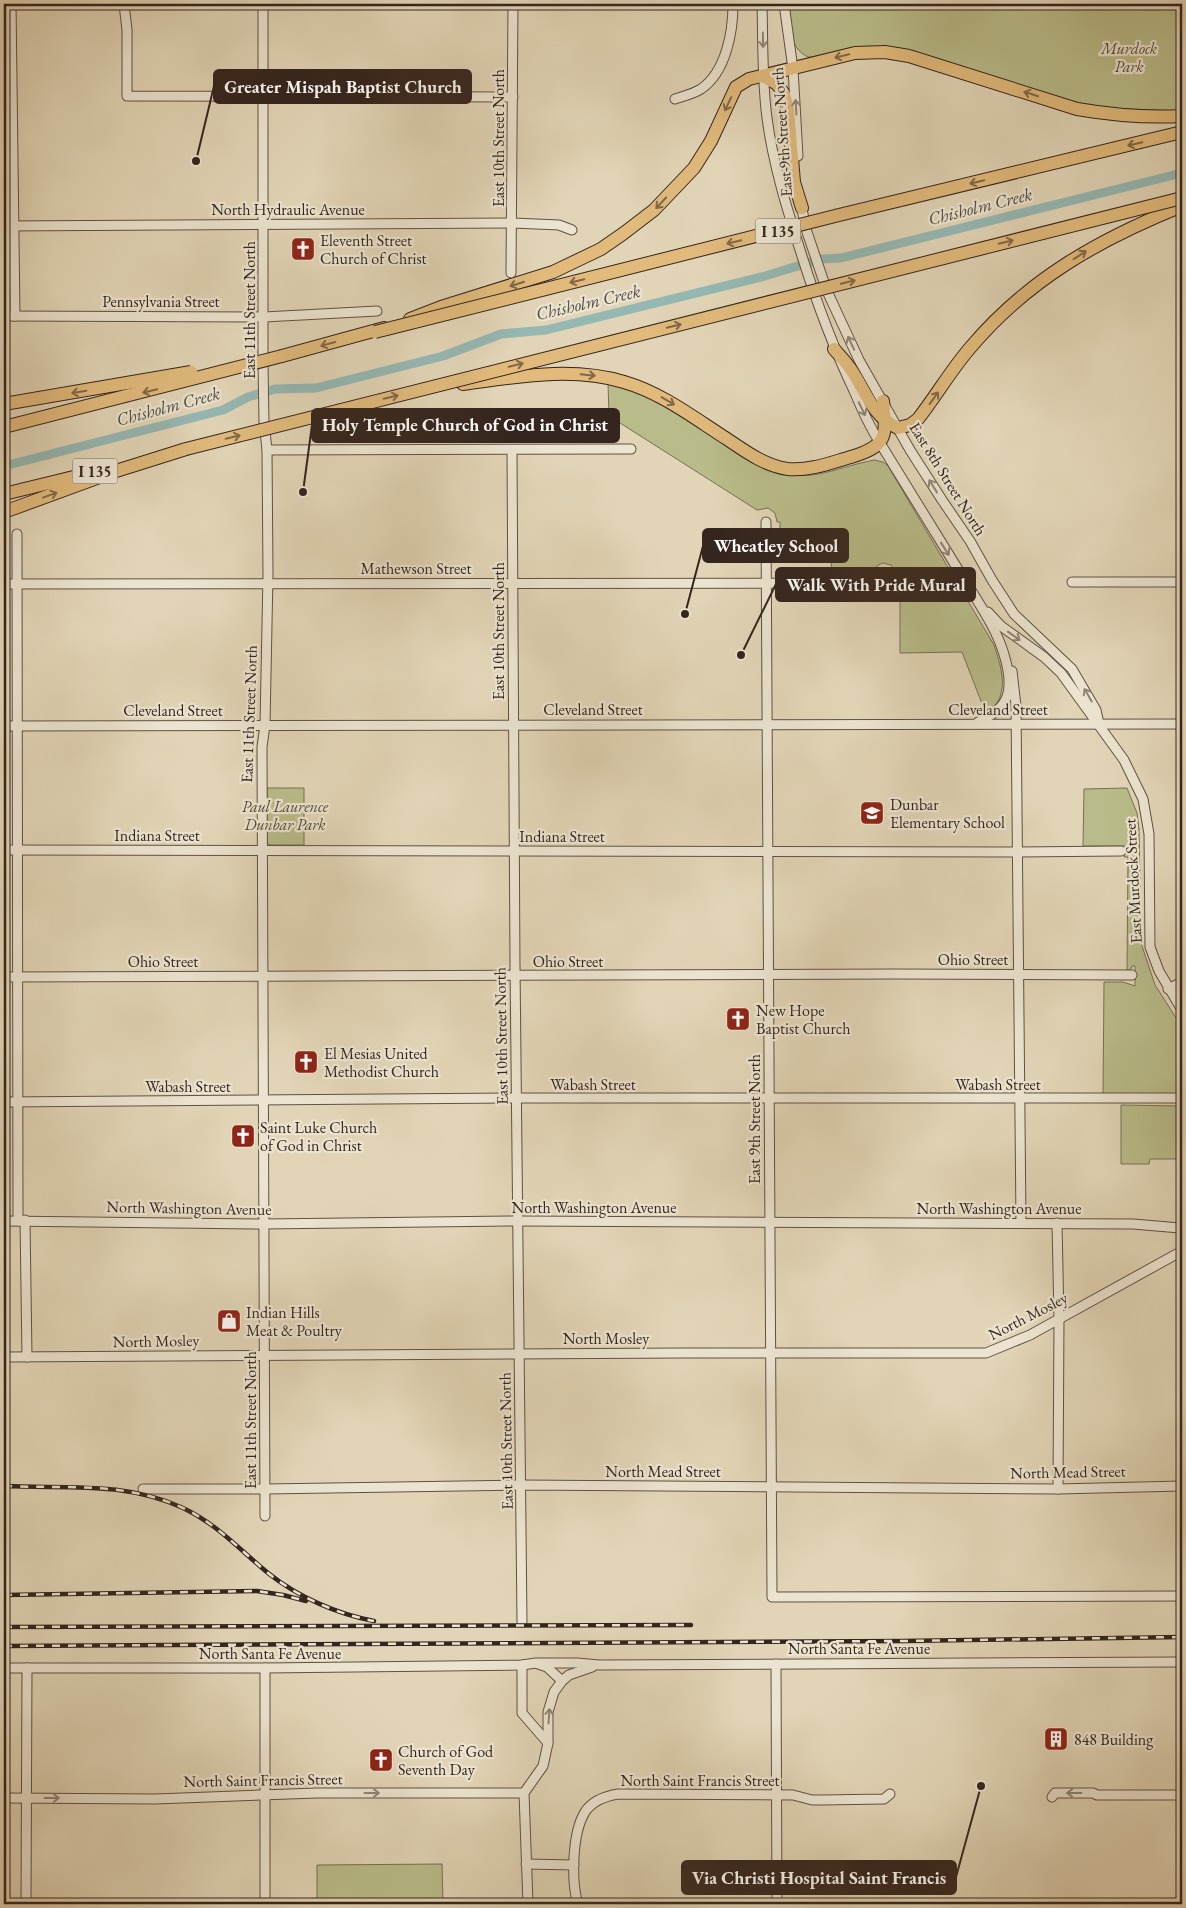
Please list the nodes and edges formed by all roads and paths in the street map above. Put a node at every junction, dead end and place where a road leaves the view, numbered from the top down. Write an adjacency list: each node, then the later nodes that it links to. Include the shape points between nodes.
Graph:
1 (11, 4): 15 (street)
2 (124, 4): 10 (street, via 127,96)
3 (263, 4): 10 (street, East 11th Street North)
4 (513, 4): 11 (street, East 10th Street North)
5 (732, 4): 12 (street, via 728,48 716,72 701,89)
6 (762, 4): 9 (street, East 9th Street North, one-way to 9)
7 (784, 4): 8 (street, East 9th Street North)
8 (793, 69): 9 (highway); 13 (highway, one-way to 8, via 1142,116 1077,109 918,59 885,52 844,55); 18 (street, East 9th Street North, one-way to 8)
9 (763, 76): 18 (highway, via 777,84 784,94 794,182); 30 (highway, one-way to 30, bridge, via 736,87 712,141 694,168 654,210 601,249 553,272); 31 (street, East 9th Street North, via 774,160 794,232)
10 (264, 97): 11 (street); 20 (street, East 11th Street North)
11 (513, 97): 19 (street, East 10th Street North)
12 (676, 99)
13 (1182, 116)
14 (1182, 132): 30 (highway, I 135, one-way to 30, bridge)
15 (8, 143): 22 (street)
16 (1182, 198): 33 (highway, I 135, one-way to 16, bridge)
17 (1182, 206): 38 (highway, one-way to 17, via 918,419 969,349 1012,304 1040,282 1095,245)
18 (802, 208): 25 (street, East 9th Street North)
19 (513, 223): 20 (street, North Hydraulic Avenue); 23 (street, North Hydraulic Avenue, via 559,225); 24 (street, East 10th Street North)
20 (264, 224): 22 (street, North Hydraulic Avenue); 29 (street, East 11th Street North)
21 (4, 226): 22 (street, North Hydraulic Avenue)
22 (14, 226): 28 (street)
23 (572, 230)
24 (512, 273)
25 (825, 286): 34 (street, East 8th Street North, one-way to 25, via 859,360)
26 (377, 311): 29 (street, Pennsylvania Street)
27 (4, 316): 28 (street, Pennsylvania Street)
28 (15, 316): 29 (street, Pennsylvania Street)
29 (264, 317): 42 (street, East 11th Street North)
30 (375, 332): 32 (highway, I 135, one-way to 32)
31 (834, 349): 36 (highway, via 852,370); 39 (street, one-way to 39)
32 (282, 356): 35 (highway, one-way to 35, bridge); 37 (highway, I 135, one-way to 37, bridge)
33 (418, 390): 39 (highway, one-way to 39, bridge, via 544,374 588,375 623,382 664,398 747,452 787,469 824,465 870,451); 40 (highway, I 135, one-way to 33, bridge)
34 (883, 401): 36 (highway); 38 (street, East 8th Street North)
35 (4, 404)
36 (885, 421): 38 (highway); 39 (highway)
37 (4, 427)
38 (898, 428): 58 (street, East 8th Street North, one-way to 38, via 1009,606)
39 (880, 443): 56 (street, one-way to 56)
40 (186, 449): 44 (highway, I 135); 45 (highway, one-way to 40)
41 (631, 449): 43 (street)
42 (267, 450): 43 (street); 51 (street, East 11th Street North)
43 (512, 450): 52 (street, East 10th Street North)
44 (4, 494)
45 (4, 512)
46 (766, 522): 53 (street, East 9th Street North)
47 (17, 534): 55 (street)
48 (884, 574): 53 (street, Mathewson Street, via 876,583)
49 (1072, 582): 50 (street)
50 (1182, 582)
51 (268, 583): 52 (street, Mathewson Street); 55 (street, Mathewson Street); 65 (street, East 11th Street North)
52 (513, 583): 53 (street, Mathewson Street); 59 (street, East 10th Street North)
53 (765, 583): 60 (street, East 9th Street North)
54 (4, 584): 55 (street, Mathewson Street)
55 (17, 584): 67 (street)
56 (969, 588): 57 (street); 63 (street, East Murdock Street, one-way to 63, via 1001,626 1061,673)
57 (997, 637): 61 (street, via 1005,658 1009,690 998,712); 62 (street, via 1008,651 1012,668)
58 (1072, 668): 63 (street, East Murdock Street, one-way to 58, via 1096,710)
59 (513, 724): 60 (street, Cleveland Street); 65 (street, Cleveland Street); 72 (street, East 10th Street North)
60 (766, 724): 61 (street, Cleveland Street); 73 (street, East 9th Street North)
61 (973, 724): 62 (street, Cleveland Street)
62 (1016, 724): 63 (street, Cleveland Street); 74 (street)
63 (1099, 724): 64 (street, Cleveland Street); 83 (street, East Murdock Street, via 1124,760 1143,799 1149,834 1149,939 1155,964)
64 (1182, 724)
65 (265, 725): 67 (street, Cleveland Street); 70 (street, East 11th Street North)
66 (4, 726): 67 (street, Cleveland Street)
67 (17, 726): 69 (street)
68 (4, 850): 69 (street, Indiana Street)
69 (18, 850): 70 (street, Indiana Street); 81 (street)
70 (262, 850): 72 (street, Indiana Street); 78 (street, East 11th Street North)
71 (1121, 850): 74 (street, Indiana Street)
72 (514, 851): 73 (street, Indiana Street); 79 (street, East 10th Street North)
73 (767, 851): 74 (street, Indiana Street); 75 (street, East 9th Street North)
74 (1018, 852): 76 (street)
75 (768, 974): 76 (street, Ohio Street); 79 (street, Ohio Street); 89 (street, East 9th Street North)
76 (1018, 974): 77 (street, Ohio Street); 87 (street)
77 (1132, 975)
78 (261, 976): 79 (street, Ohio Street); 81 (street, Ohio Street); 88 (street, East 11th Street North)
79 (515, 976): 85 (street, East 10th Street North)
80 (4, 977): 81 (street, Ohio Street)
81 (18, 977): 91 (street)
82 (1182, 982): 83 (street)
83 (1168, 989): 84 (street, East Murdock Street)
84 (1182, 1010)
85 (516, 1098): 88 (street, Wabash Street); 89 (street, Wabash Street); 94 (street, East 10th Street North)
86 (1182, 1098): 87 (street, Wabash Street)
87 (1019, 1099): 89 (street, Wabash Street); 96 (street)
88 (262, 1100): 91 (street, Wabash Street); 98 (street, East 11th Street North)
89 (769, 1100): 95 (street, East 9th Street North)
90 (4, 1102): 91 (street, Wabash Street)
91 (18, 1102): 92 (street)
92 (22, 1220): 93 (street, North Washington Avenue); 98 (street, North Washington Avenue); 106 (street)
93 (4, 1221)
94 (518, 1221): 95 (street, North Washington Avenue); 98 (street, North Washington Avenue); 102 (street, East 10th Street North)
95 (769, 1222): 96 (street, North Washington Avenue); 103 (street, East 9th Street North)
96 (1021, 1223): 97 (street, North Washington Avenue)
97 (1057, 1223): 99 (street, North Washington Avenue, via 1133,1224 1180,1228); 101 (street)
98 (264, 1224): 104 (street, East 11th Street North)
99 (1182, 1231)
100 (1182, 1251): 101 (street, North Mosley)
101 (1059, 1318): 103 (street, North Mosley, via 986,1354); 112 (street)
102 (520, 1353): 103 (street, North Mosley); 104 (street, North Mosley); 107 (street, East 10th Street North)
103 (769, 1353): 108 (street, East 9th Street North)
104 (265, 1355): 106 (street, North Mosley); 111 (street, East 11th Street North)
105 (4, 1357): 106 (street, North Mosley)
106 (27, 1357)
107 (522, 1485): 108 (street, North Mead Street); 111 (street, North Mead Street); 115 (street, East 10th Street North)
108 (771, 1486): 112 (street, North Mead Street); 114 (street, East 9th Street North, via 772,1597)
109 (1182, 1486): 112 (street, North Mead Street)
110 (143, 1489): 111 (street, North Mead Street)
111 (265, 1489): 113 (street, East 11th Street North)
112 (1058, 1489)
113 (265, 1516)
114 (1182, 1596)
115 (522, 1622)
116 (1182, 1662): 119 (street, North Santa Fe Avenue)
117 (536, 1663): 118 (street, North Santa Fe Avenue); 120 (street, North Santa Fe Avenue); 124 (street, via 547,1667)
118 (522, 1664): 123 (street, North Santa Fe Avenue); 125 (street, via 522,1713)
119 (776, 1664): 120 (street, North Santa Fe Avenue); 129 (street)
120 (599, 1665): 124 (street)
121 (4, 1668): 122 (street, North Santa Fe Avenue)
122 (27, 1668): 123 (street, North Santa Fe Avenue); 133 (street)
123 (266, 1668): 127 (street)
124 (562, 1681): 125 (street, one-way to 124, via 548,1712 554,1692)
125 (548, 1743): 126 (street, via 543,1766)
126 (524, 1793): 127 (street, North Saint Francis Street, one-way to 126); 134 (street)
127 (266, 1794): 133 (street, North Saint Francis Street, one-way to 127, via 154,1799); 137 (street)
128 (890, 1794): 129 (street, North Saint Francis Street, via 884,1799 812,1800)
129 (776, 1795): 135 (street, North Saint Francis Street, via 607,1796 586,1811 579,1828); 140 (street)
130 (1182, 1795): 131 (street, one-way to 131, via 1055,1793)
131 (1052, 1797)
132 (4, 1798): 133 (street, North Saint Francis Street)
133 (27, 1798): 136 (street)
134 (526, 1864): 135 (street); 138 (street)
135 (574, 1865): 139 (street, North Saint Francis Street)
136 (26, 1904)
137 (265, 1904)
138 (528, 1904)
139 (578, 1904)
140 (777, 1904)

